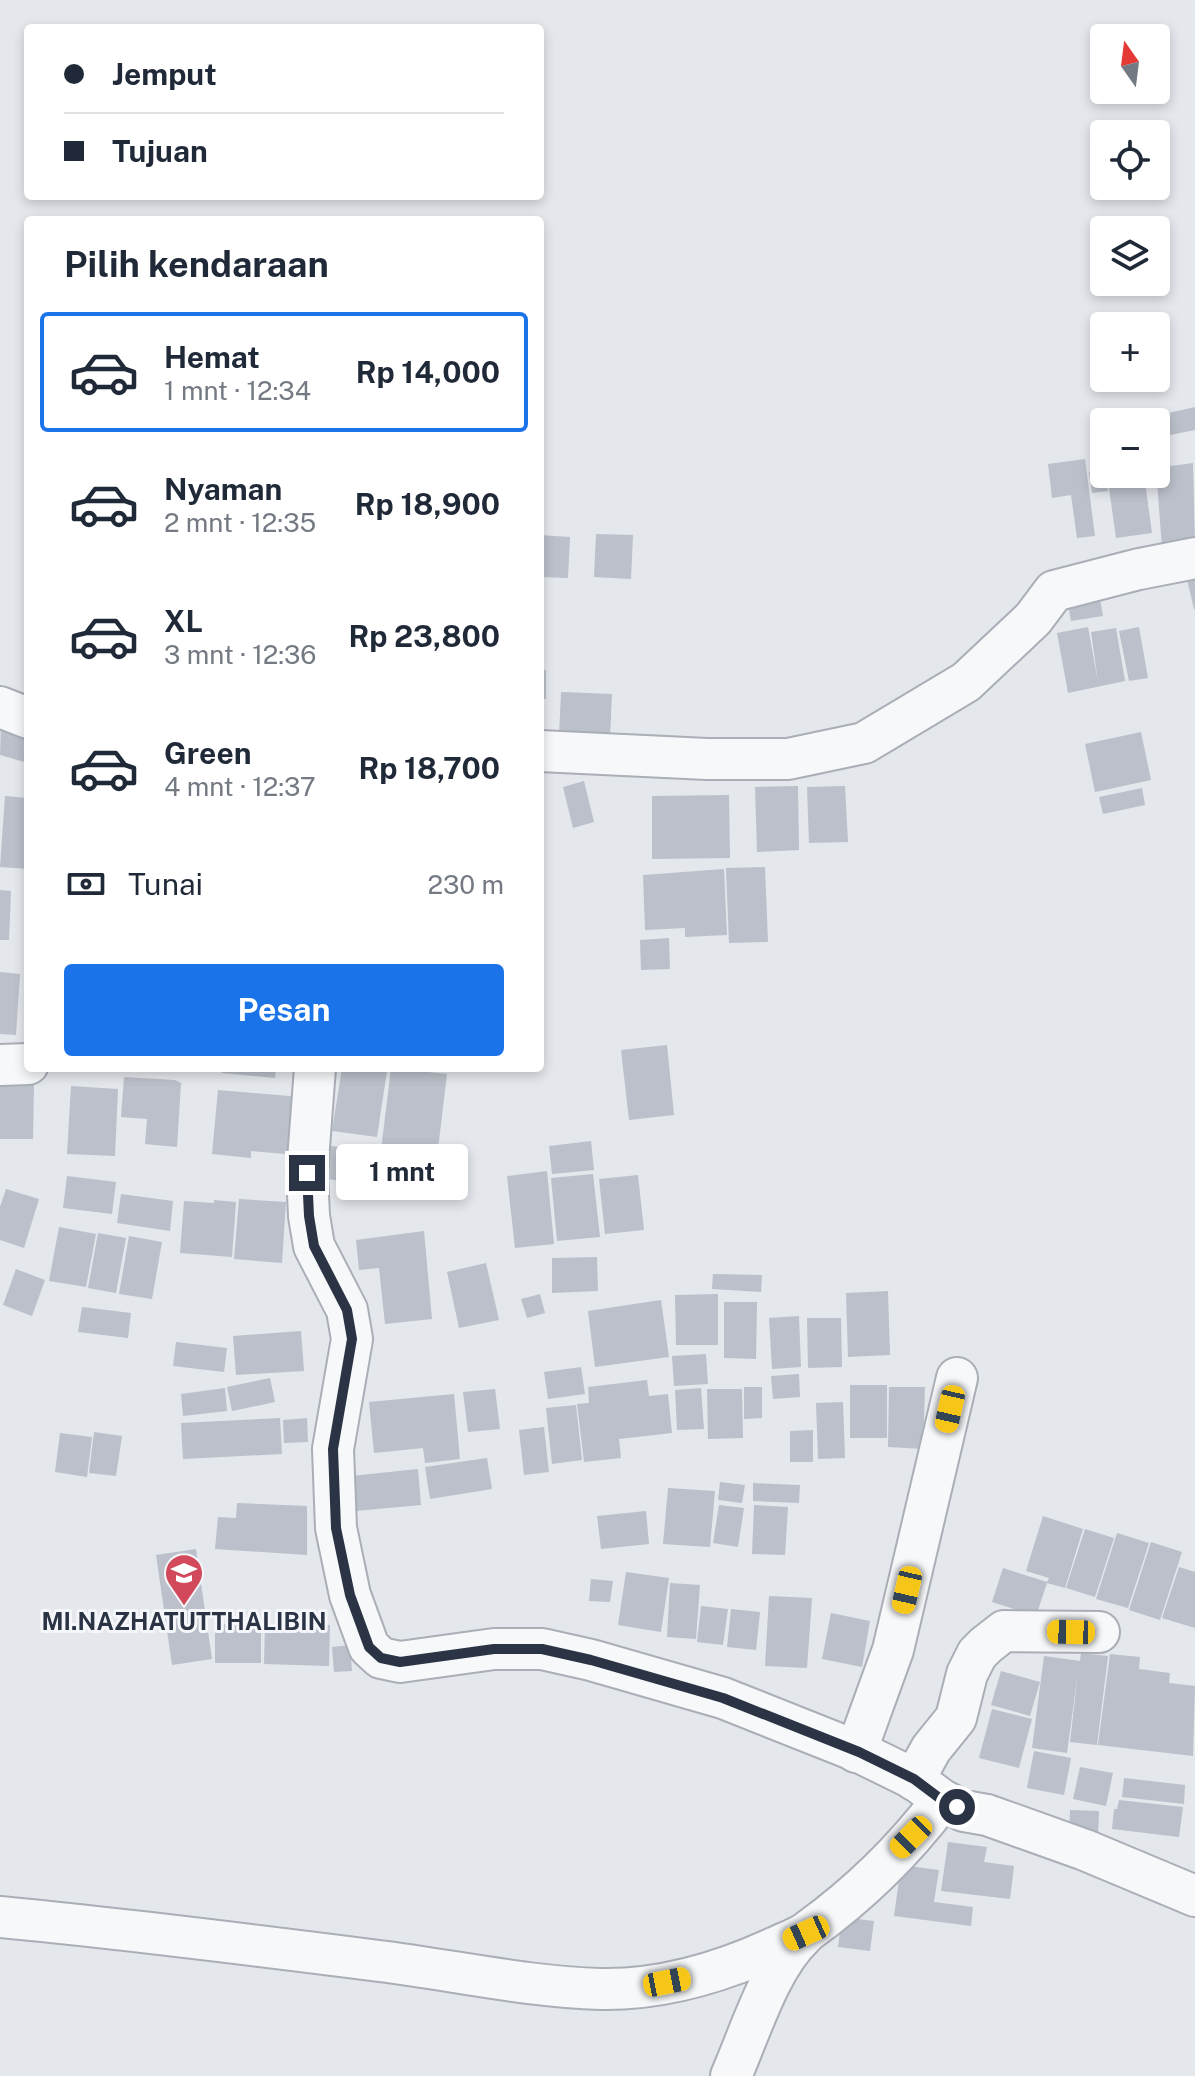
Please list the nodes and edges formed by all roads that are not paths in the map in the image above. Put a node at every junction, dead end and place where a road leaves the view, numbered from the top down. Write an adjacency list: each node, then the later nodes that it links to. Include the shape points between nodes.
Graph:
1 (1195, 558): 4 (street, via 1054,591 1033,619 966,682 864,743 788,759)
2 (0, 707): 3 (street)
3 (24, 716)
4 (544, 751)
5 (24, 1064): 6 (street)
6 (0, 1065)
7 (315, 1072): 10 (street, via 309,1216 314,1246 347,1310 352,1339 333,1449 336,1528 350,1595 369,1647 381,1658 400,1662 494,1649 566,1654 723,1698)
8 (957, 1378): 10 (street, via 893,1650)
9 (1099, 1632): 11 (street, via 1004,1631 986,1645 967,1674 956,1718 931,1749)
10 (858, 1752): 11 (street)
11 (921, 1785): 12 (street, via 964,1811 1085,1850); 14 (street, via 922,1825)
12 (1195, 1896)
13 (0, 1917): 14 (street, via 600,1989 715,1972)
14 (806, 1933): 15 (street, via 774,1978)
15 (731, 2076)

